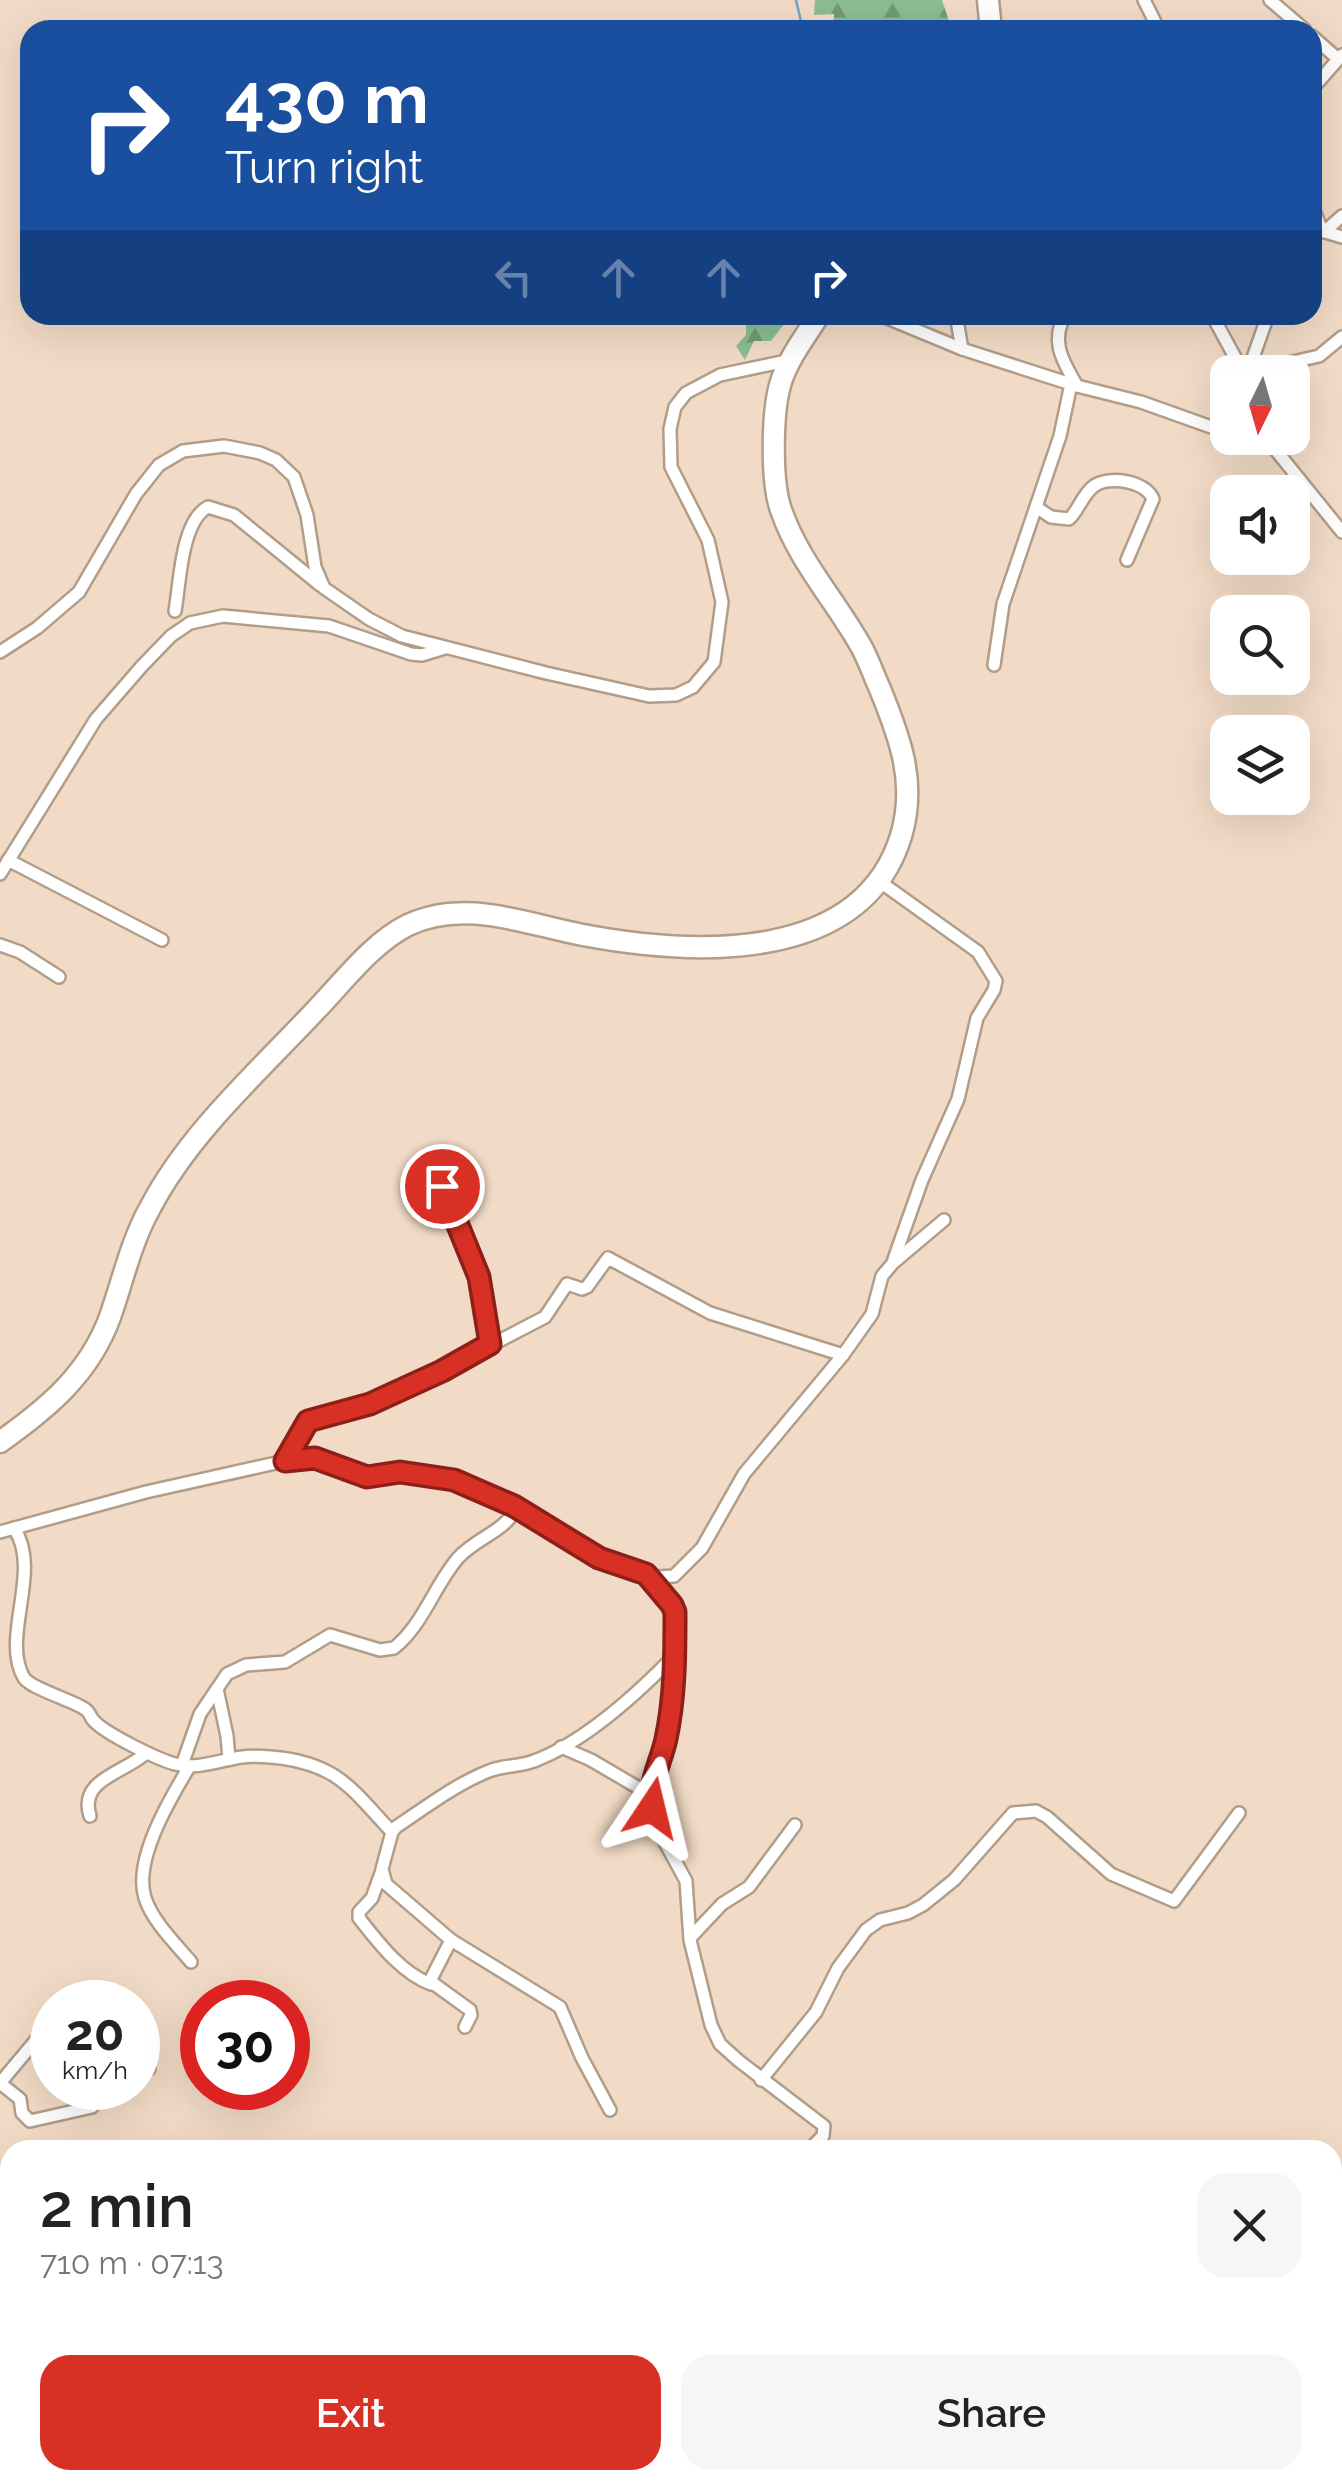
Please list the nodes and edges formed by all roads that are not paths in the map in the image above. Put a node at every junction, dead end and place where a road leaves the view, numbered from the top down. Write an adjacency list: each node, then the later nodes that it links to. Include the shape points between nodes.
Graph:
1 (1270, 0): 2 (street)
2 (1293, 20)
3 (813, 325): 14 (highway)
4 (905, 325): 10 (street)
5 (958, 325): 10 (street)
6 (1059, 325): 15 (street, via 1057,340)
7 (1218, 325): 11 (street)
8 (1264, 325): 12 (street)
9 (1342, 337): 13 (street)
10 (962, 348): 15 (street)
11 (1235, 355)
12 (1252, 355)
13 (1310, 358)
14 (791, 360): 23 (street, via 720,375 686,393 675,408 671,468 708,540 722,602 714,662 693,687 648,696); 28 (highway, via 777,406 779,505 800,552 862,648 906,757 907,812)
15 (1074, 384): 16 (street); 18 (street)
16 (1210, 425)
17 (1280, 455): 19 (street)
18 (1036, 507): 20 (street, via 1069,519 1096,484 1142,486 1153,499); 25 (street, via 1004,604)
19 (1342, 532)
20 (1127, 560)
21 (324, 588): 22 (street, via 234,514 208,507 190,524); 23 (street, via 402,636); 24 (street, via 300,492 286,468 243,449 194,448 170,456 148,478 80,592)
22 (174, 611)
23 (446, 648): 26 (street, via 411,654 329,626 246,617 190,623 96,719)
24 (0, 652)
25 (994, 665)
26 (8, 860): 27 (street); 29 (street)
27 (0, 874)
28 (879, 880): 34 (street, via 978,952 996,981 977,1018 958,1099); 37 (highway, via 863,900 816,930 747,944 635,942 491,914 430,916 403,928 354,970 201,1135 151,1204 82,1370)
29 (162, 940)
30 (0, 945): 31 (street)
31 (59, 977)
32 (431, 1157): 35 (street, via 479,1277)
33 (944, 1220): 34 (street)
34 (893, 1263): 36 (street, via 878,1286 872,1314)
35 (490, 1344): 36 (street, via 546,1318 567,1284 585,1289 610,1258 710,1313); 38 (street, via 370,1404 308,1421)
36 (842, 1355): 42 (street, via 744,1474 682,1571 668,1578)
37 (0, 1442)
38 (285, 1461): 39 (street, via 315,1458 367,1477 400,1472 454,1480); 40 (street)
39 (517, 1508): 42 (street, via 599,1558); 44 (street, via 504,1526 472,1543 455,1562 394,1648 330,1635 285,1662 235,1668)
40 (14, 1528): 41 (street); 46 (street, via 23,1546 16,1633 23,1676)
41 (0, 1532)
42 (646, 1574): 43 (street, via 674,1608)
43 (675, 1655): 45 (street, via 643,1688); 49 (street, via 666,1738)
44 (216, 1689): 47 (street); 48 (street, via 200,1714)
45 (560, 1747): 49 (street); 53 (street, via 536,1761 471,1778)
46 (146, 1753): 48 (street); 51 (street, via 96,1785 87,1800)
47 (229, 1759): 48 (street); 53 (street, via 266,1756 324,1768)
48 (185, 1766): 57 (street, via 154,1833 144,1882 162,1928)
49 (650, 1794): 55 (street, via 661,1835 686,1881)
50 (1240, 1813): 61 (street, via 1174,1901 1111,1874 1047,1816 1013,1813 923,1905 866,1930 816,2012)
51 (90, 1816)
52 (795, 1826): 55 (street, via 749,1887)
53 (392, 1832): 54 (street)
54 (382, 1869): 56 (street, via 393,1892); 58 (street, via 359,1918 414,1976)
55 (690, 1938): 61 (street, via 715,2035)
56 (450, 1940): 58 (street); 64 (street, via 562,2009)
57 (191, 1962)
58 (431, 1984): 59 (street, via 470,2010)
59 (465, 2028)
60 (30, 2047): 62 (street)
61 (761, 2080): 65 (street, via 824,2126)
62 (0, 2083): 63 (street, via 30,2120)
63 (74, 2110)
64 (610, 2110)
65 (819, 2140)

